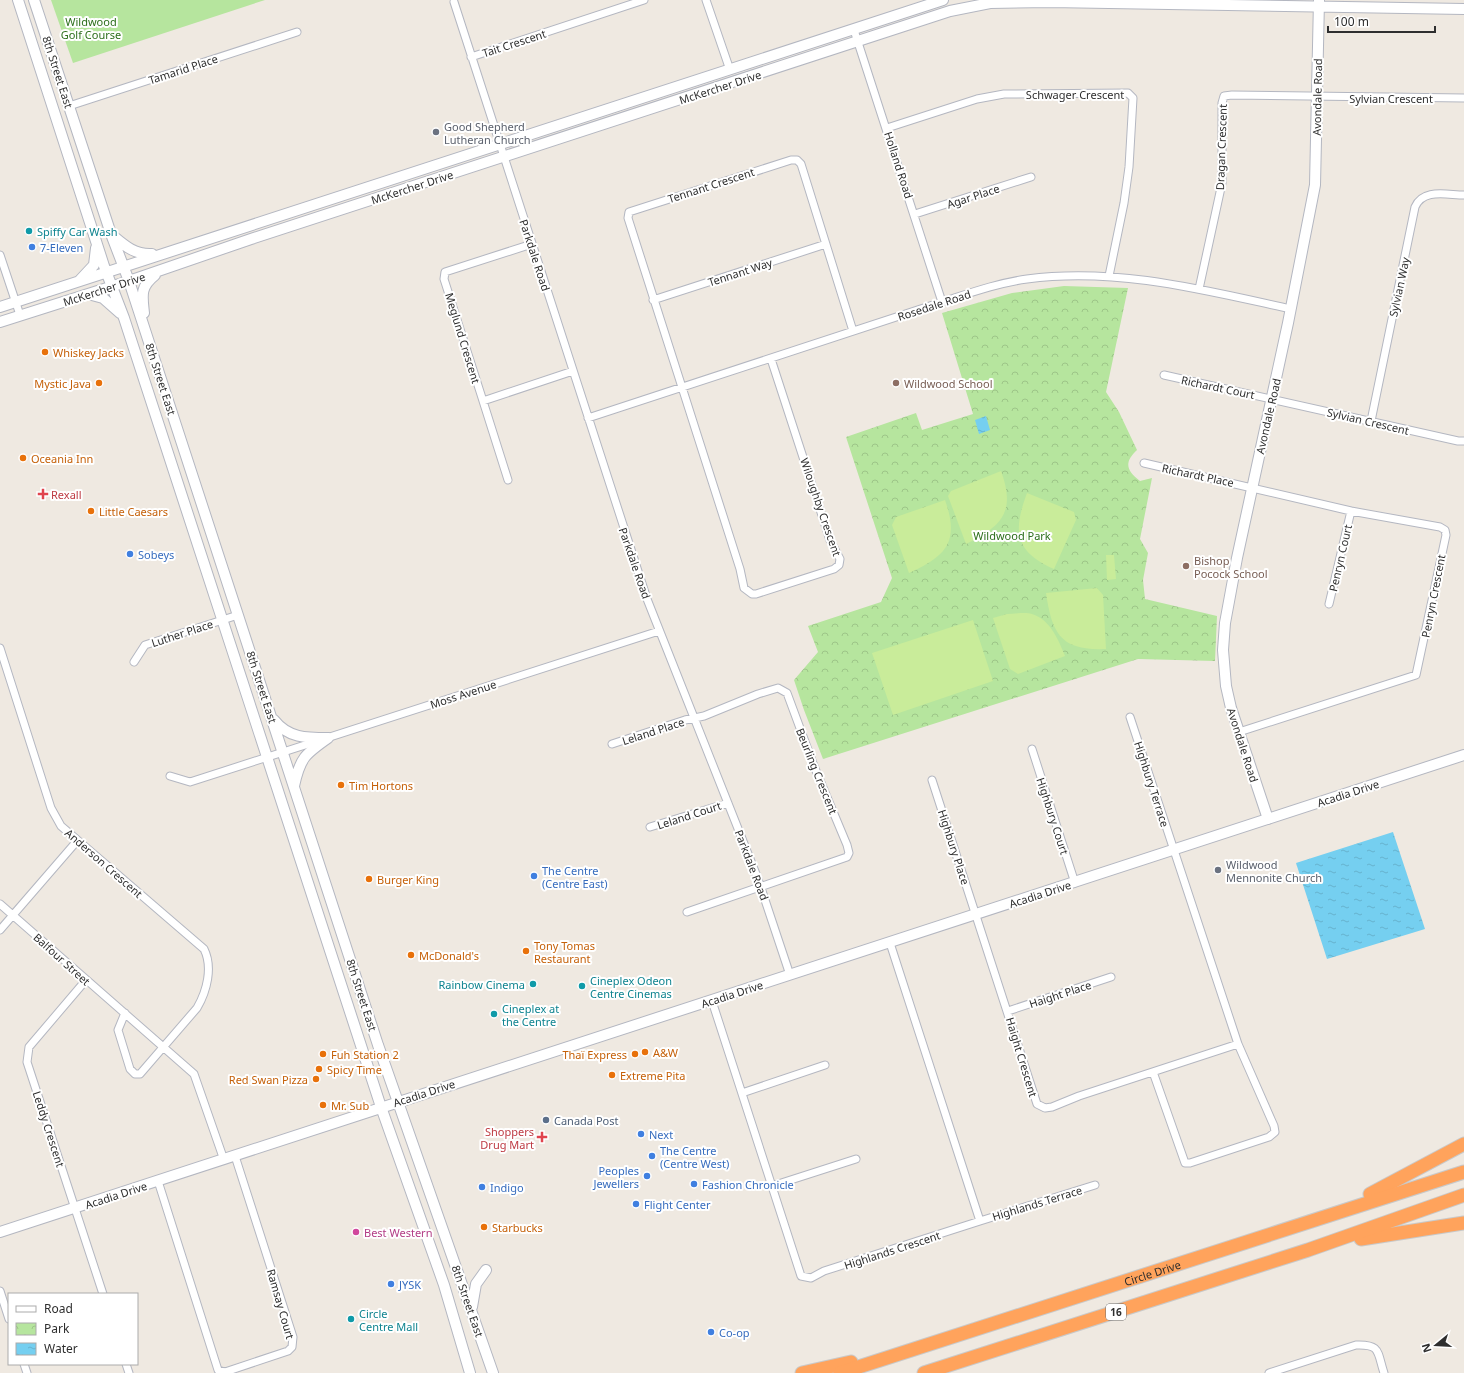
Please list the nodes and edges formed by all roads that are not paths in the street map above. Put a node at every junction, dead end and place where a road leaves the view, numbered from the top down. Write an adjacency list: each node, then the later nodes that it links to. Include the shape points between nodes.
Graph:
1 (18, 0): 24 (main road, 8th Street East)
2 (34, 0): 16 (main road, 8th Street East)
3 (644, 0): 12 (street, Tait Crescent)
4 (706, 0): 13 (street)
5 (944, 0): 9 (main road, McKercher Drive)
6 (454, 2): 12 (street)
7 (1319, 3): 8 (main road, McKercher Drive); 11 (main road, McKercher Drive, via 990,3 950,11); 14 (main road, Avondale Road)
8 (1464, 9)
9 (854, 30): 11 (street, Holland Road); 13 (main road, McKercher Drive)
10 (297, 32): 16 (street, Tamarid Place)
11 (858, 42): 17 (street, Holland Road); 19 (main road, McKercher Drive)
12 (471, 57): 18 (street, Tait Crescent)
13 (730, 70): 18 (main road, McKercher Drive)
14 (1318, 97): 15 (street, Sylvian Crescent); 36 (street, Dragan Crescent, via 1232,94 1224,96 1222,183); 42 (main road, Avondale Road, via 1315,185)
15 (1464, 98)
16 (69, 106): 23 (main road, 8th Street East)
17 (887, 128): 22 (street, Holland Road); 32 (street, Schwager Crescent, via 976,99 1004,94 1128,93 1133,98 1130,168)
18 (500, 144): 19 (street, Parkdale Road); 27 (main road, McKercher Drive)
19 (504, 157): 25 (street, Parkdale Road); 30 (main road, McKercher Drive)
20 (1031, 177): 22 (street, Agar Place)
21 (1464, 196): 55 (street, Sylvian Way, via 1427,194 1419,199 1415,207)
22 (915, 214): 40 (street, Holland Road)
23 (111, 234): 27 (main road, via 133,251 144,254); 29 (main road, 8th Street East)
24 (96, 240): 31 (main road, 8th Street East); 33 (main road, via 96,261)
25 (532, 244): 49 (street, Parkdale Road); 53 (street, Meglund Crescent, via 444,272 444,279)
26 (826, 244): 38 (street, Tennant Way); 38 (street, Tennant Crescent, via 801,164 797,160 639,208 629,212 628,218); 46 (street, Tennant Crescent)
27 (166, 252): 29 (main road, McKercher Drive)
28 (0, 255): 39 (street)
29 (124, 266): 31 (main road, McKercher Drive); 34 (main road, 8th Street East)
30 (161, 270): 34 (main road, McKercher Drive); 47 (main road, via 146,282 142,296)
31 (106, 272): 33 (main road, McKercher Drive); 35 (main road, 8th Street East)
32 (1109, 276): 36 (street, Rosedale Road); 40 (street, Rosedale Road, via 1027,279 991,286)
33 (80, 281): 39 (main road, McKercher Drive)
34 (129, 281): 35 (main road, McKercher Drive); 47 (main road, 8th Street East)
35 (112, 287): 37 (main road, McKercher Drive); 44 (main road, 8th Street East)
36 (1199, 289): 42 (street, Rosedale Road)
37 (88, 294): 43 (main road, McKercher Drive); 44 (main road, via 103,298)
38 (653, 300): 51 (street, Tennant Crescent)
39 (15, 302): 41 (main road, McKercher Drive); 43 (street)
40 (942, 302): 46 (street, Rosedale Road)
41 (0, 306)
42 (1291, 309): 52 (main road, Avondale Road)
43 (20, 315): 45 (main road, McKercher Drive)
44 (124, 318): 63 (main road, 8th Street East)
45 (0, 322)
46 (853, 331): 48 (street, Rosedale Road)
47 (148, 341): 62 (main road, 8th Street East)
48 (771, 358): 51 (street, Rosedale Road); 51 (street, Wiloughby Crescent, via 830,540 840,559 839,565 834,569 761,593 752,594 744,588)
49 (573, 371): 53 (street); 54 (street, Parkdale Road)
50 (1164, 375): 52 (street, Richardt Court)
51 (681, 388): 54 (street, Rosedale Road)
52 (1272, 399): 55 (street, Sylvian Crescent); 59 (main road, Avondale Road)
53 (483, 401): 58 (street)
54 (588, 418): 64 (street, Parkdale Road)
55 (1371, 421): 56 (street, Sylvian Crescent)
56 (1464, 441)
57 (1144, 463): 59 (street, Richardt Place)
58 (508, 480)
59 (1252, 488): 60 (street, Penryn Crescent); 70 (main road, Avondale Road, via 1227,609 1223,650 1226,686)
60 (1351, 511): 61 (street, Penryn Court); 70 (street, Penryn Crescent, via 1445,530 1416,675)
61 (1329, 604)
62 (238, 615): 63 (street, Luther Place); 67 (main road, 8th Street East)
63 (222, 620): 66 (street, Luther Place, via 145,646); 76 (main road, 8th Street East)
64 (658, 631): 69 (street, Parkdale Road); 71 (street, Moss Avenue)
65 (0, 648): 83 (street, Anderson Crescent, via 51,808 61,826)
66 (134, 662)
67 (271, 715): 71 (main road, via 279,726 292,735); 74 (main road, 8th Street East)
68 (1130, 716): 84 (street, Highbury Terrace)
69 (694, 718): 72 (street, Leland Place); 80 (street, Parkdale Road); 86 (street, Beurling Crescent, via 778,688 787,693 849,852 843,860)
70 (1239, 732): 81 (main road, Avondale Road)
71 (328, 738): 74 (street, Moss Avenue); 79 (main road, via 311,750 298,766)
72 (612, 744)
73 (1032, 749): 85 (street, Highbury Court)
74 (283, 752): 76 (street, Moss Avenue); 79 (main road, 8th Street East)
75 (1464, 755): 81 (main road, Acadia Drive)
76 (267, 757): 77 (street, Moss Avenue, via 190,782); 105 (main road, 8th Street East)
77 (170, 776)
78 (932, 780): 89 (street, Highbury Place)
79 (294, 786): 104 (main road, 8th Street East)
80 (728, 803): 82 (street, Leland Court); 86 (street, Parkdale Road)
81 (1268, 819): 84 (main road, Acadia Drive)
82 (650, 827)
83 (77, 841): 90 (street); 100 (street, Anderson Crescent, via 204,949 209,958 202,1000)
84 (1174, 851): 85 (main road, Acadia Drive); 99 (street)
85 (1075, 883): 89 (main road, Acadia Drive)
86 (761, 887): 88 (street); 93 (street, Parkdale Road)
87 (0, 904): 90 (street, Balfour Street)
88 (687, 912)
89 (976, 914): 92 (main road, Acadia Drive); 97 (street, Haight Crescent)
90 (14, 915): 91 (street); 95 (street, Balfour Street)
91 (0, 930)
92 (890, 943): 93 (main road, Acadia Drive); 116 (street)
93 (790, 975): 96 (main road, Acadia Drive)
94 (1111, 978): 97 (street, Haight Place)
95 (86, 980): 98 (street, Balfour Street); 115 (street, Leddy Crescent, via 37,1037 27,1057)
96 (712, 1001): 103 (street, Highlands Crescent); 104 (main road, Acadia Drive)
97 (1008, 1011): 102 (street, Haight Crescent, via 1040,1107 1052,1107)
98 (125, 1013): 100 (street, Balfour Street); 100 (street, via 118,1030 132,1071 140,1074)
99 (1238, 1044): 102 (street, Haight Crescent); 102 (street, via 1274,1126 1275,1132 1269,1137 1185,1163)
100 (164, 1046): 109 (street, Balfour Street, via 194,1074)
101 (825, 1065): 103 (street)
102 (1154, 1072)
103 (742, 1093): 113 (street, Highlands Crescent)
104 (397, 1102): 105 (main road, Acadia Drive); 124 (main road, 8th Street East)
105 (381, 1107): 107 (main road, Acadia Drive); 127 (main road, 8th Street East, via 444,1284)
106 (1464, 1144): 119 (highway, via 1379,1190)
107 (235, 1156): 109 (main road, Acadia Drive); 111 (street, Ramsay Court, via 293,1337 292,1347 288,1351 224,1372 218,1370)
108 (856, 1158): 113 (street)
109 (224, 1160): 111 (main road, Acadia Drive)
110 (1464, 1172): 119 (highway, Circle Drive / 16)
111 (158, 1181): 115 (main road, Acadia Drive)
112 (1095, 1185): 116 (street, Highlands Terrace)
113 (772, 1186): 116 (street, Highlands Crescent, via 801,1276 811,1278 824,1271)
114 (1464, 1195): 120 (highway, 16)
115 (74, 1208): 118 (main road, Acadia Drive); 123 (street, Leddy Crescent)
116 (980, 1221)
117 (1464, 1222): 120 (highway)
118 (0, 1232)
119 (1224, 1249): 126 (highway, Circle Drive / 16)
120 (1308, 1250): 131 (highway, 16)
121 (486, 1270): 124 (main road, via 476,1284)
122 (0, 1291): 125 (street)
123 (102, 1293)
124 (472, 1311): 128 (main road, 8th Street East)
125 (8, 1315)
126 (950, 1338): 129 (highway); 130 (highway, Circle Drive / 16)
127 (470, 1373)
128 (493, 1373)
129 (802, 1373)
130 (840, 1373)
131 (924, 1373)
132 (1269, 1373): 133 (street, via 1356,1345 1369,1344 1376,1349)
133 (1384, 1373)

